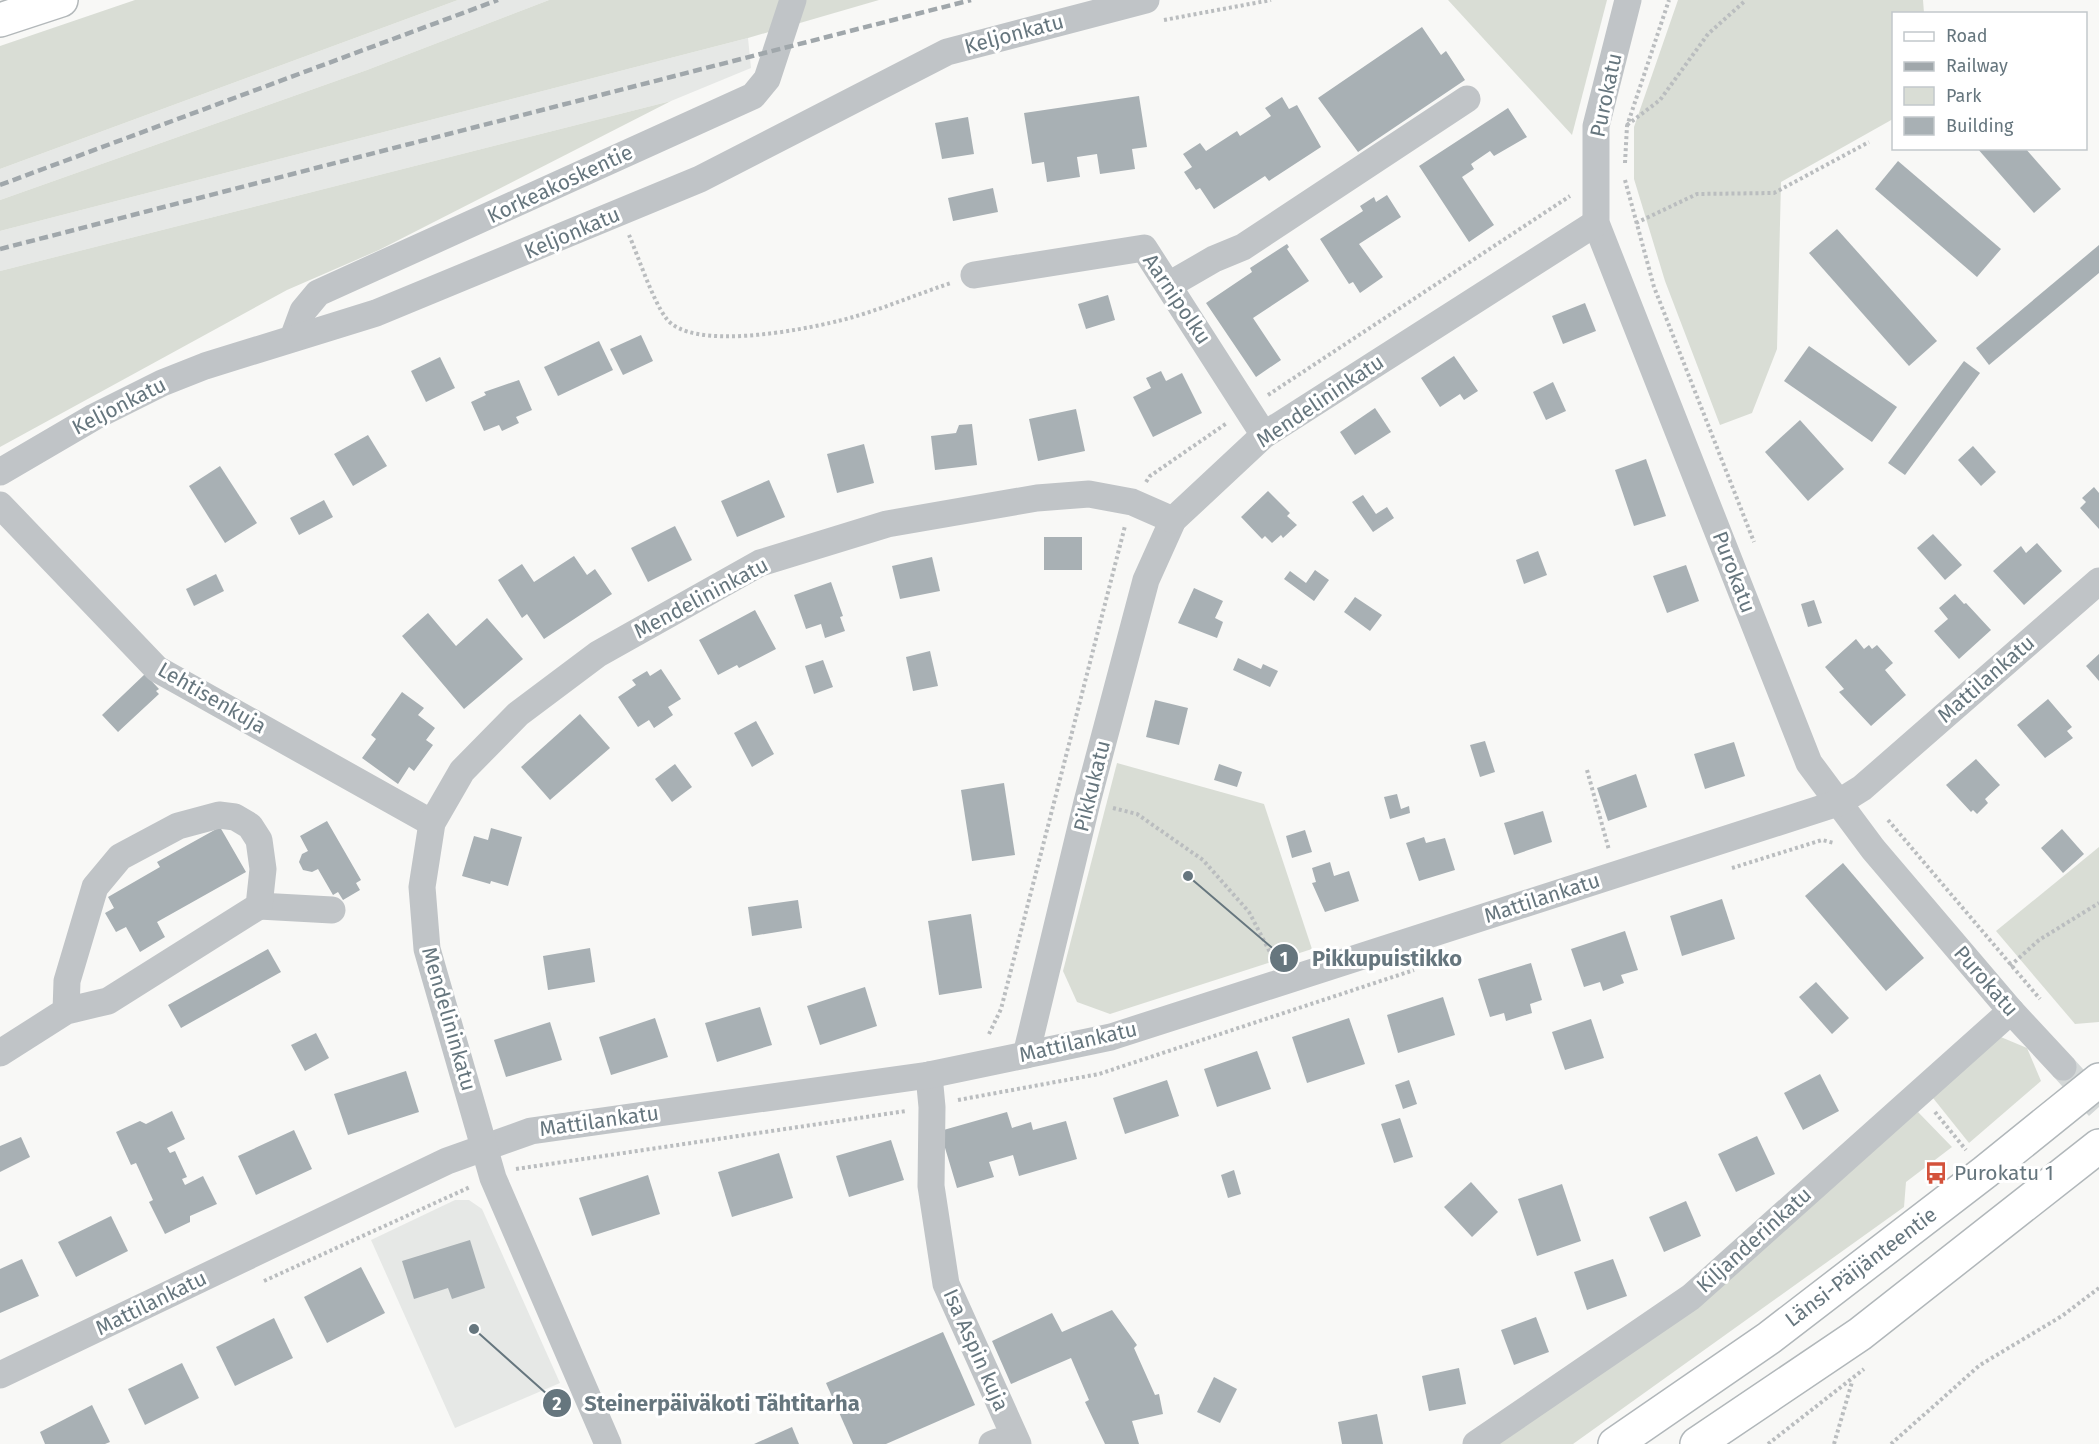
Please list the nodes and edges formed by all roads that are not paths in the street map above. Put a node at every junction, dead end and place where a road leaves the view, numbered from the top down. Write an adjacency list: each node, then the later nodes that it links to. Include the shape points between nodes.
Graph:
1 (61, 0): 5 (main road)
2 (793, 0): 10 (street, Korkeakoskentie, via 768,79 753,96 318,293 303,311)
3 (1146, 0): 10 (street, Keljonkatu, via 947,52 700,179 385,310)
4 (1628, 0): 7 (street, Purokatu, via 1596,126)
5 (0, 20)
6 (1467, 99): 9 (street, via 1243,247)
7 (1596, 223): 11 (street, Mendelininkatu); 16 (street, Purokatu, via 1809,763)
8 (974, 275): 9 (street, Aarnipolku, via 1144,248)
9 (1169, 285): 11 (street, Aarnipolku)
10 (293, 339): 12 (street, Keljonkatu, via 162,383)
11 (1264, 435): 14 (street, Mendelininkatu)
12 (0, 472)
13 (0, 505): 17 (street, Lehtisenkuja, via 157,669)
14 (1173, 520): 17 (street, Mendelininkatu, via 1132,502 1089,495 1037,498 887,524 760,563 597,654 518,714 462,771); 23 (street, Pikkukatu, via 1146,580 1087,801)
15 (2099, 581): 16 (street, Mattilankatu, via 1862,788)
16 (1838, 803): 21 (street, Purokatu); 23 (street, Mattilankatu, via 1112,1037)
17 (432, 823): 27 (street, Mendelininkatu, via 422,887 427,949)
18 (259, 906): 19 (street); 20 (street, via 108,1001); 20 (street, via 263,869 259,840 250,826 235,817 219,815 178,826 120,857 95,887 67,981)
19 (332, 910)
20 (66, 1011): 22 (street)
21 (2011, 1011): 24 (street, Purokatu); 33 (street, Kiljanderinkatu, via 1691,1297)
22 (0, 1053)
23 (1026, 1055): 25 (street, Mattilankatu)
24 (2063, 1067)
25 (929, 1075): 27 (street, Mattilankatu, via 531,1131); 32 (street, Isa Aspin kuja, via 931,1186 946,1284)
26 (2099, 1080): 34 (main road, Länsi-Päijänteentie, via 1985,1173 1769,1338)
27 (484, 1146): 29 (street, Mattilankatu); 30 (street, Mendelininkatu, via 493,1178)
28 (2099, 1146): 35 (main road, via 1860,1334)
29 (0, 1375)
30 (608, 1444)
31 (992, 1444): 32 (street)
32 (1016, 1444)
33 (1476, 1444)
34 (1616, 1444)
35 (1697, 1444)

